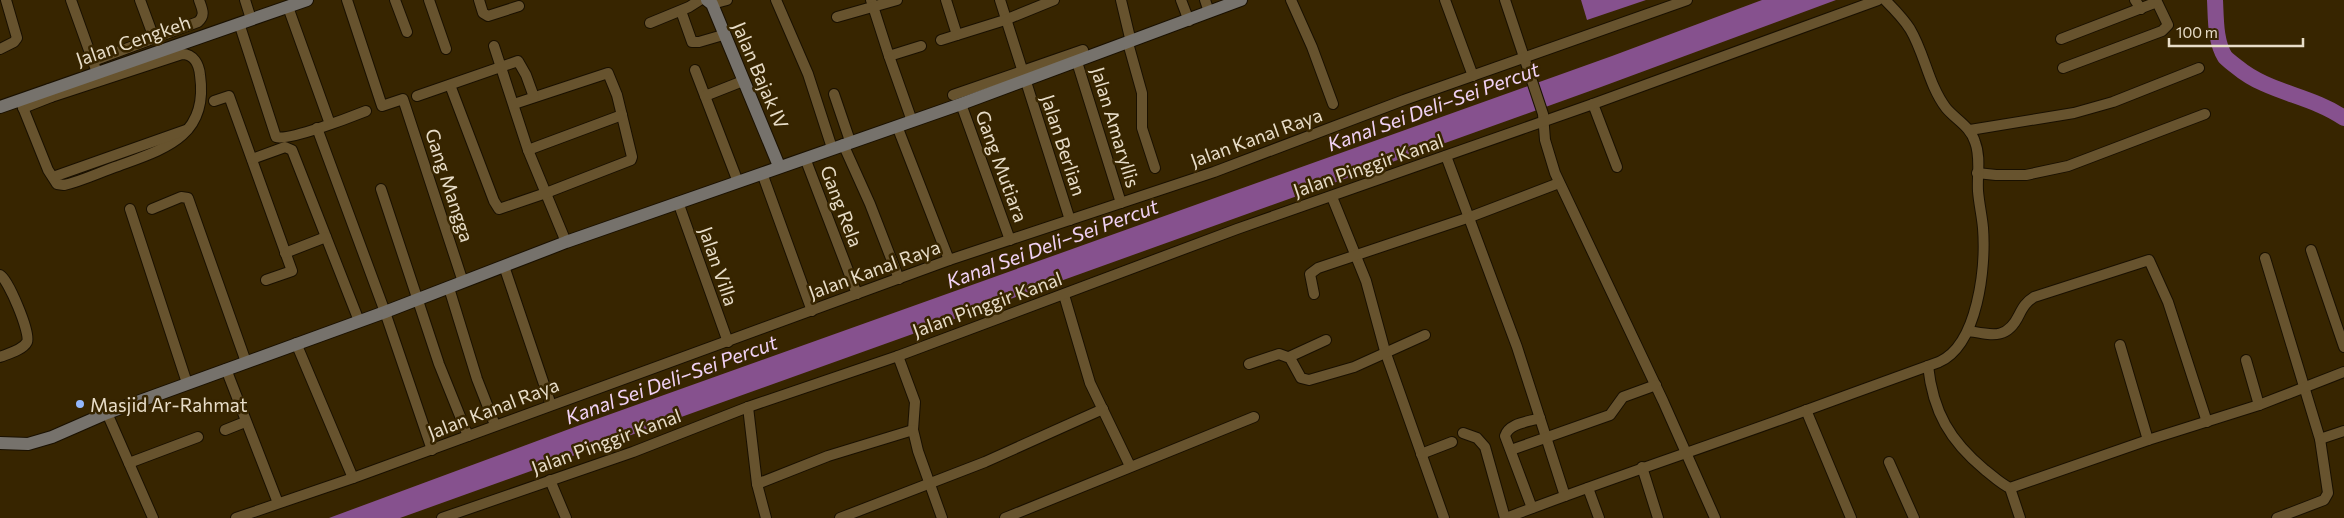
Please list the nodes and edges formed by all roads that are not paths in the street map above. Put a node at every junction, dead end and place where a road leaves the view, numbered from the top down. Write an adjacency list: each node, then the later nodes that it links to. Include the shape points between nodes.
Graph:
1 (6, 0): 48 (street, via 17,32 16,40)
2 (71, 0): 54 (street)
3 (140, 0): 42 (street)
4 (199, 0): 42 (street, via 202,18)
5 (245, 0): 36 (street)
6 (307, 0): 31 (street, Jalan Cengkeh)
7 (347, 0): 117 (street, Gang Mangga, via 382,106 403,99)
8 (395, 0): 39 (street)
9 (429, 0): 49 (street)
10 (479, 0): 29 (street, via 483,13 488,16)
11 (726, 0): 27 (street)
12 (776, 0): 84 (street)
13 (897, 0): 28 (street)
14 (946, 0): 41 (street)
15 (1000, 0): 35 (street, Jalan Berlian)
16 (1054, 0): 35 (street)
17 (1121, 0): 45 (street)
18 (1181, 0): 37 (street)
19 (1241, 0): 30 (street)
20 (1291, 0): 72 (street)
21 (1445, 0): 60 (street)
22 (1504, 0): 52 (street)
23 (1687, 0): 52 (street)
24 (1878, 0): 73 (street, Jalan Pinggir Kanal)
25 (1885, 0): 83 (street, via 1910,29 1939,98)
26 (2135, 0): 32 (street)
27 (706, 1): 33 (street); 40 (street, Jalan Bajak IV)
28 (872, 4): 34 (street); 51 (street)
29 (519, 6)
30 (1207, 6): 37 (street)
31 (288, 8): 36 (street, Jalan Cengkeh); 80 (street)
32 (2141, 9): 43 (street); 56 (street, via 2159,2 2168,27)
33 (680, 11): 38 (street); 40 (street, via 692,42)
34 (837, 17)
35 (1005, 20): 41 (street); 59 (street, Jalan Berlian)
36 (245, 21): 54 (street, Jalan Cengkeh); 82 (street, via 276,137)
37 (1189, 21): 45 (street)
38 (650, 22)
39 (407, 32)
40 (723, 35): 61 (street, Jalan Bajak IV)
41 (956, 35): 44 (street)
42 (154, 38): 54 (street)
43 (2062, 39)
44 (941, 40)
45 (1129, 42): 53 (street); 91 (street, via 1142,93 1142,128)
46 (494, 46): 55 (street)
47 (921, 46): 51 (street)
48 (0, 49)
49 (446, 49)
50 (1083, 50): 59 (street)
51 (889, 56): 79 (street)
52 (1526, 61): 60 (street, Jalan Kanal Raya); 78 (street)
53 (1077, 62): 59 (street); 100 (street, Jalan Amaryllis)
54 (95, 67): 63 (street, Jalan Cengkeh)
55 (501, 68): 62 (street); 67 (street, via 521,63); 71 (street)
56 (2063, 68)
57 (2199, 68): 83 (street, via 2113,102 2074,113)
58 (695, 70): 66 (street)
59 (1023, 76): 68 (street); 104 (street, Jalan Berlian)
60 (1473, 76): 100 (street, Jalan Kanal Raya)
61 (743, 81): 66 (street); 89 (street, Jalan Bajak IV)
62 (450, 85): 65 (street); 97 (street, via 497,207 505,208)
63 (50, 93): 70 (street, Jalan Cengkeh); 70 (street, via 186,54 198,66 201,86 198,109 189,129 53,177)
64 (834, 94): 84 (street)
65 (417, 96)
66 (705, 96): 94 (street)
67 (534, 97): 71 (street); 77 (street, via 608,73 618,95)
68 (957, 100): 79 (street); 106 (street, Gang Mutiara)
69 (214, 101): 88 (street, via 229,96)
70 (21, 104): 74 (street, Jalan Cengkeh)
71 (514, 104): 85 (street)
72 (1333, 104)
73 (1593, 104): 78 (street, Jalan Pinggir Kanal); 90 (street)
74 (0, 107)
75 (366, 111): 80 (street)
76 (2205, 114): 93 (street, via 2068,166 2026,175)
77 (622, 116): 85 (street); 97 (street, via 631,160)
78 (1543, 118): 86 (street, Jalan Pinggir Kanal); 95 (street, via 1545,140)
79 (912, 121): 81 (street)
80 (330, 124): 82 (street)
81 (897, 126): 84 (street); 112 (street)
82 (317, 128): 124 (street)
83 (1970, 130): 93 (street, via 1976,145)
84 (842, 144): 87 (street); 114 (street)
85 (528, 150): 97 (street)
86 (1446, 156): 98 (street, Jalan Pinggir Kanal); 103 (street)
87 (805, 158): 89 (street); 119 (street, Gang Rela)
88 (252, 159): 105 (street, via 285,147 291,148); 109 (street)
89 (779, 166): 92 (street)
90 (1616, 167)
91 (1155, 168)
92 (762, 173): 94 (street); 123 (street)
93 (1977, 173): 126 (street, via 1984,244)
94 (738, 182): 99 (street)
95 (1560, 184): 103 (street); 144 (street)
96 (380, 189): 122 (street)
97 (546, 193): 107 (street)
98 (1332, 197): 110 (street); 121 (street, Jalan Pinggir Kanal)
99 (678, 202): 107 (street); 129 (street, Jalan Villa)
100 (1121, 203): 104 (street, Jalan Kanal Raya)
101 (152, 208): 138 (street, via 183,196 189,200)
102 (130, 209): 143 (street)
103 (1470, 217): 110 (street); 153 (street)
104 (1070, 220): 106 (street, Jalan Kanal Raya)
105 (326, 237): 109 (street); 125 (street)
106 (1010, 240): 112 (street, Jalan Kanal Raya)
107 (566, 242): 113 (street)
108 (2311, 250): 132 (street)
109 (285, 253): 115 (street, via 292,271)
110 (1356, 255): 120 (street, via 1312,272 1310,278); 133 (street)
111 (2265, 258): 145 (street)
112 (949, 260): 114 (street, Jalan Kanal Raya)
113 (504, 266): 117 (street); 146 (street)
114 (899, 279): 119 (street, Jalan Kanal Raya)
115 (266, 280)
116 (2, 281): 135 (street, via 27,330 28,339 24,346)
117 (463, 282): 118 (street)
118 (449, 288): 122 (street); 156 (street)
119 (857, 294): 123 (street, Jalan Kanal Raya)
120 (1314, 294)
121 (1064, 295): 134 (street, Jalan Pinggir Kanal); 149 (street, via 1087,375)
122 (418, 300): 124 (street); 161 (street)
123 (812, 311): 129 (street, Jalan Kanal Raya)
124 (385, 312): 125 (street); 168 (street)
125 (359, 321): 130 (street)
126 (1969, 331): 140 (street, via 1949,357); 155 (street, via 2004,333 2034,298 2149,260 2168,302)
127 (1425, 335): 133 (street)
128 (1326, 340): 136 (street)
129 (728, 342): 146 (street, Jalan Kanal Raya)
130 (296, 343): 138 (street); 176 (street)
131 (2120, 345): 165 (street)
132 (2344, 347)
133 (1385, 351): 136 (street, via 1354,367 1309,380 1301,378); 171 (street)
134 (898, 356): 148 (street, Jalan Pinggir Kanal); 158 (street, via 915,402)
135 (0, 357)
136 (1288, 357): 139 (street, via 1279,354)
137 (2246, 360): 147 (street)
138 (246, 362): 141 (street)
139 (1249, 364)
140 (1928, 366): 150 (street); 181 (street, via 1934,402 1951,436 1972,459)
141 (226, 369): 143 (street); 154 (street)
142 (2344, 372): 145 (street)
143 (187, 383): 151 (street)
144 (1656, 385): 163 (street, via 1623,397 1610,415); 170 (street)
145 (2305, 387): 147 (street); 164 (street)
146 (551, 405): 156 (street, Jalan Kanal Raya)
147 (2259, 405): 155 (street)
148 (748, 407): 177 (street, Jalan Pinggir Kanal); 178 (street)
149 (1103, 409): 174 (street); 179 (street)
150 (1806, 410): 170 (street); 198 (street)
151 (107, 413): 167 (street, via 38,442); 172 (street)
152 (1254, 418): 174 (street)
153 (1540, 418): 163 (street); 169 (street, via 1507,430 1505,436)
154 (245, 422): 157 (street); 183 (street)
155 (2207, 422): 165 (street)
156 (495, 426): 161 (street, Jalan Kanal Raya)
157 (225, 430)
158 (913, 430): 178 (street, via 828,456); 179 (street)
159 (2344, 431): 164 (street)
160 (1463, 433): 194 (street, via 1476,438 1485,447)
161 (468, 436): 168 (street, Jalan Kanal Raya)
162 (198, 437): 172 (street)
163 (1546, 438): 169 (street); 182 (street)
164 (2320, 439): 201 (street, via 2328,496)
165 (2148, 440): 181 (street)
166 (1452, 442): 171 (street)
167 (0, 443)
168 (432, 450): 176 (street, Jalan Kanal Raya)
169 (1511, 450): 184 (street)
170 (1685, 452): 175 (street); 197 (street)
171 (1421, 454): 193 (street)
172 (128, 462): 185 (street)
173 (1889, 462): 199 (street)
174 (1130, 466): 192 (street)
175 (1642, 467): 180 (street); 196 (street)
176 (353, 478): 183 (street, Jalan Kanal Raya)
177 (550, 480): 187 (street, Jalan Pinggir Kanal); 188 (street)
178 (757, 484): 189 (street)
179 (930, 484): 190 (street); 191 (street)
180 (1588, 488): 182 (street); 195 (street)
181 (2010, 488): 200 (street)
182 (1564, 496): 184 (street)
183 (278, 503): 186 (street, Jalan Kanal Raya)
184 (1532, 508): 194 (street)
185 (153, 518)
186 (236, 518)
187 (442, 518)
188 (566, 518)
189 (766, 518)
190 (840, 518)
191 (942, 518)
192 (1004, 518)
193 (1444, 518)
194 (1505, 518)
195 (1599, 518)
196 (1658, 518)
197 (1715, 518)
198 (1851, 518)
199 (1914, 518)
200 (2020, 518)
201 (2277, 518)

